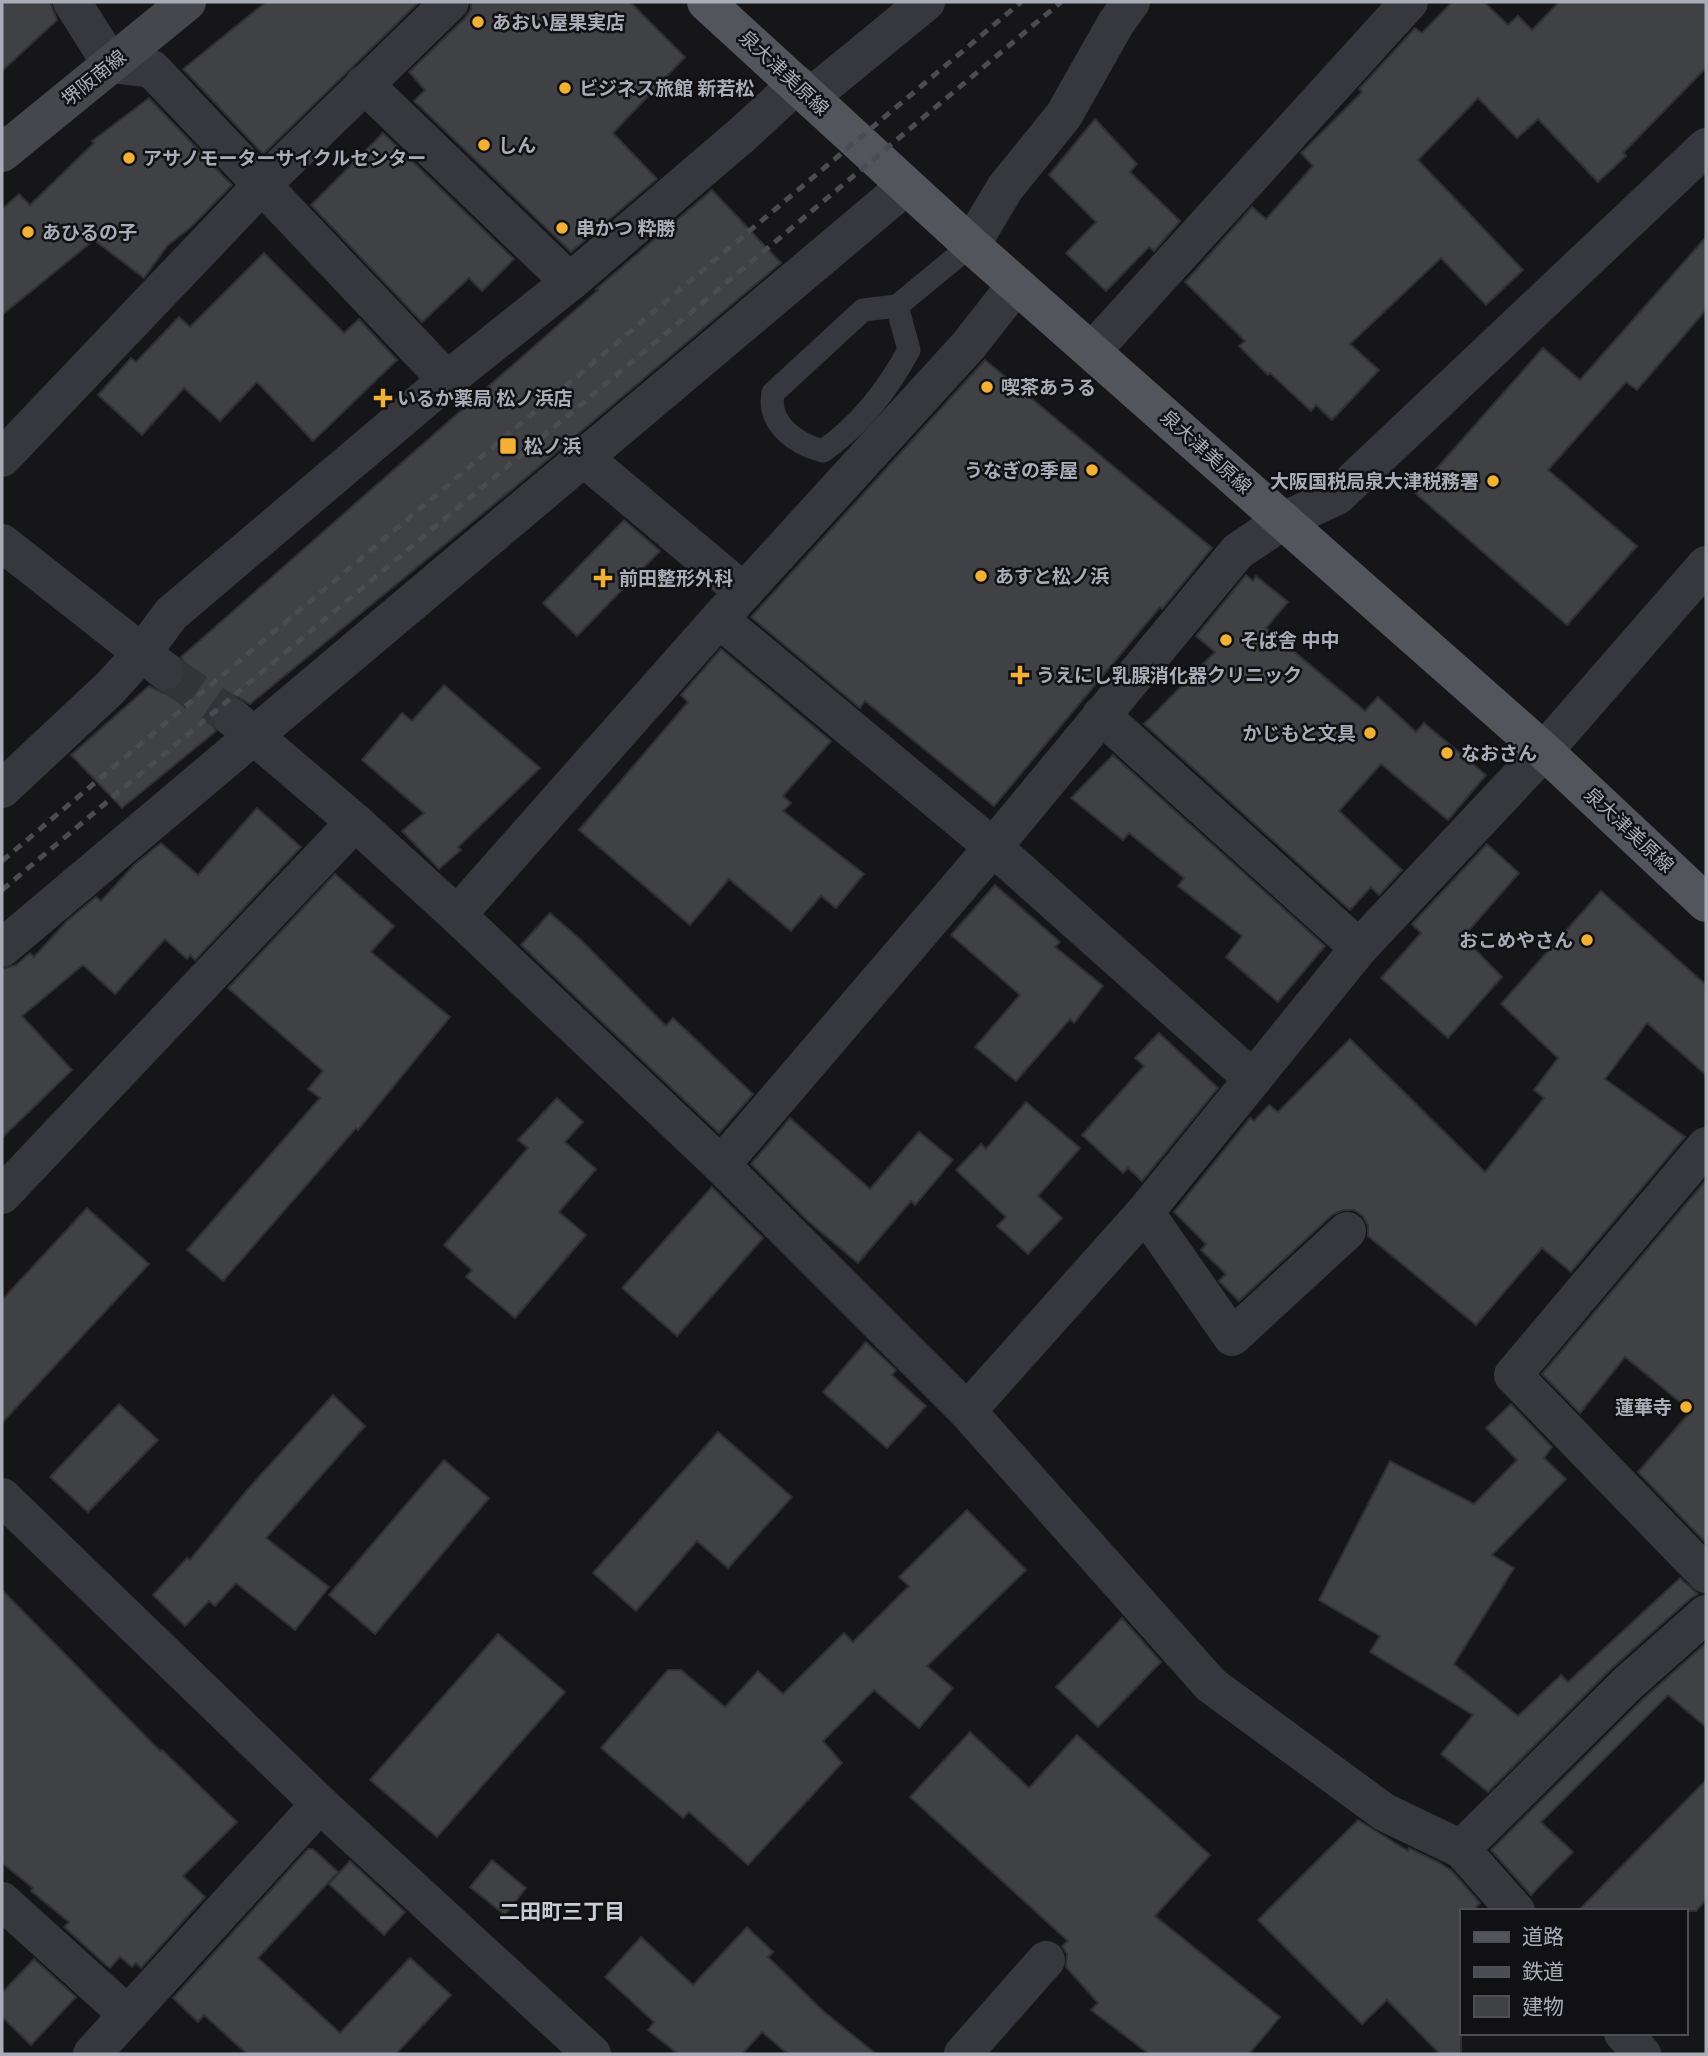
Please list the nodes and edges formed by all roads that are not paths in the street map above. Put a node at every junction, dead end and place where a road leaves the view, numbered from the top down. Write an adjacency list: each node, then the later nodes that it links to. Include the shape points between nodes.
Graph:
1 (72, 2): 8 (street)
2 (187, 2): 8 (main road, 堺阪南線)
3 (450, 2): 9 (street)
4 (706, 2): 10 (main road, 泉大津美原線)
5 (926, 2): 10 (street)
6 (1131, 2): 15 (street, via 1063,115 1005,188)
7 (1409, 2): 19 (street)
8 (111, 64): 11 (main road, 堺阪南線); 13 (street, via 152,69)
9 (364, 84): 13 (street); 16 (street)
10 (804, 90): 14 (main road, 泉大津美原線); 16 (street, via 744,133)
11 (2, 153)
12 (1704, 154): 23 (street, via 1337,496)
13 (261, 186): 20 (street); 21 (street)
14 (906, 186): 15 (main road, 泉大津美原線); 22 (street)
15 (971, 245): 17 (main road, 泉大津美原線); 18 (lane)
16 (570, 282): 20 (street)
17 (1016, 285): 19 (main road, 泉大津美原線); 26 (street, via 968,346)
18 (897, 306): 18 (lane, via 909,350 894,377 845,435 823,451 806,447 782,428 771,405 773,393 863,310)
19 (1093, 350): 23 (main road, 泉大津美原線)
20 (447, 380): 27 (street, via 171,614)
21 (2, 458)
22 (584, 458): 26 (street); 29 (street)
23 (1283, 521): 28 (street, via 1238,551); 30 (main road, 泉大津美原線)
24 (2, 543): 27 (street)
25 (1706, 565): 30 (street)
26 (732, 605): 33 (street); 35 (street)
27 (154, 662): 31 (street, via 109,689)
28 (1101, 715): 33 (street); 36 (street)
29 (244, 727): 32 (street); 37 (street)
30 (1544, 751): 34 (main road, 泉大津美原線); 36 (street)
31 (2, 789)
32 (355, 822): 35 (street); 41 (street)
33 (993, 847): 38 (street); 40 (street)
34 (1706, 902)
35 (457, 915): 40 (street)
36 (1359, 947): 38 (street)
37 (2, 948)
38 (1253, 1079): 42 (street)
39 (1706, 1146): 46 (street, via 1513,1375)
40 (721, 1165): 44 (street)
41 (2, 1195)
42 (1144, 1212): 43 (street, via 1232,1337); 44 (street)
43 (1347, 1231)
44 (967, 1411): 49 (street, via 1211,1685 1384,1812)
45 (2, 1497): 48 (street)
46 (1706, 1573)
47 (1706, 1614): 49 (street, via 1627,1684)
48 (322, 1806): 53 (street); 56 (street)
49 (1461, 1849): 51 (street)
50 (2, 1901): 53 (street)
51 (1514, 1909)
52 (1046, 1960): 57 (street)
53 (128, 2015): 55 (street)
54 (1625, 2035): 58 (street)
55 (92, 2054)
56 (592, 2054)
57 (963, 2054)
58 (1642, 2054)

